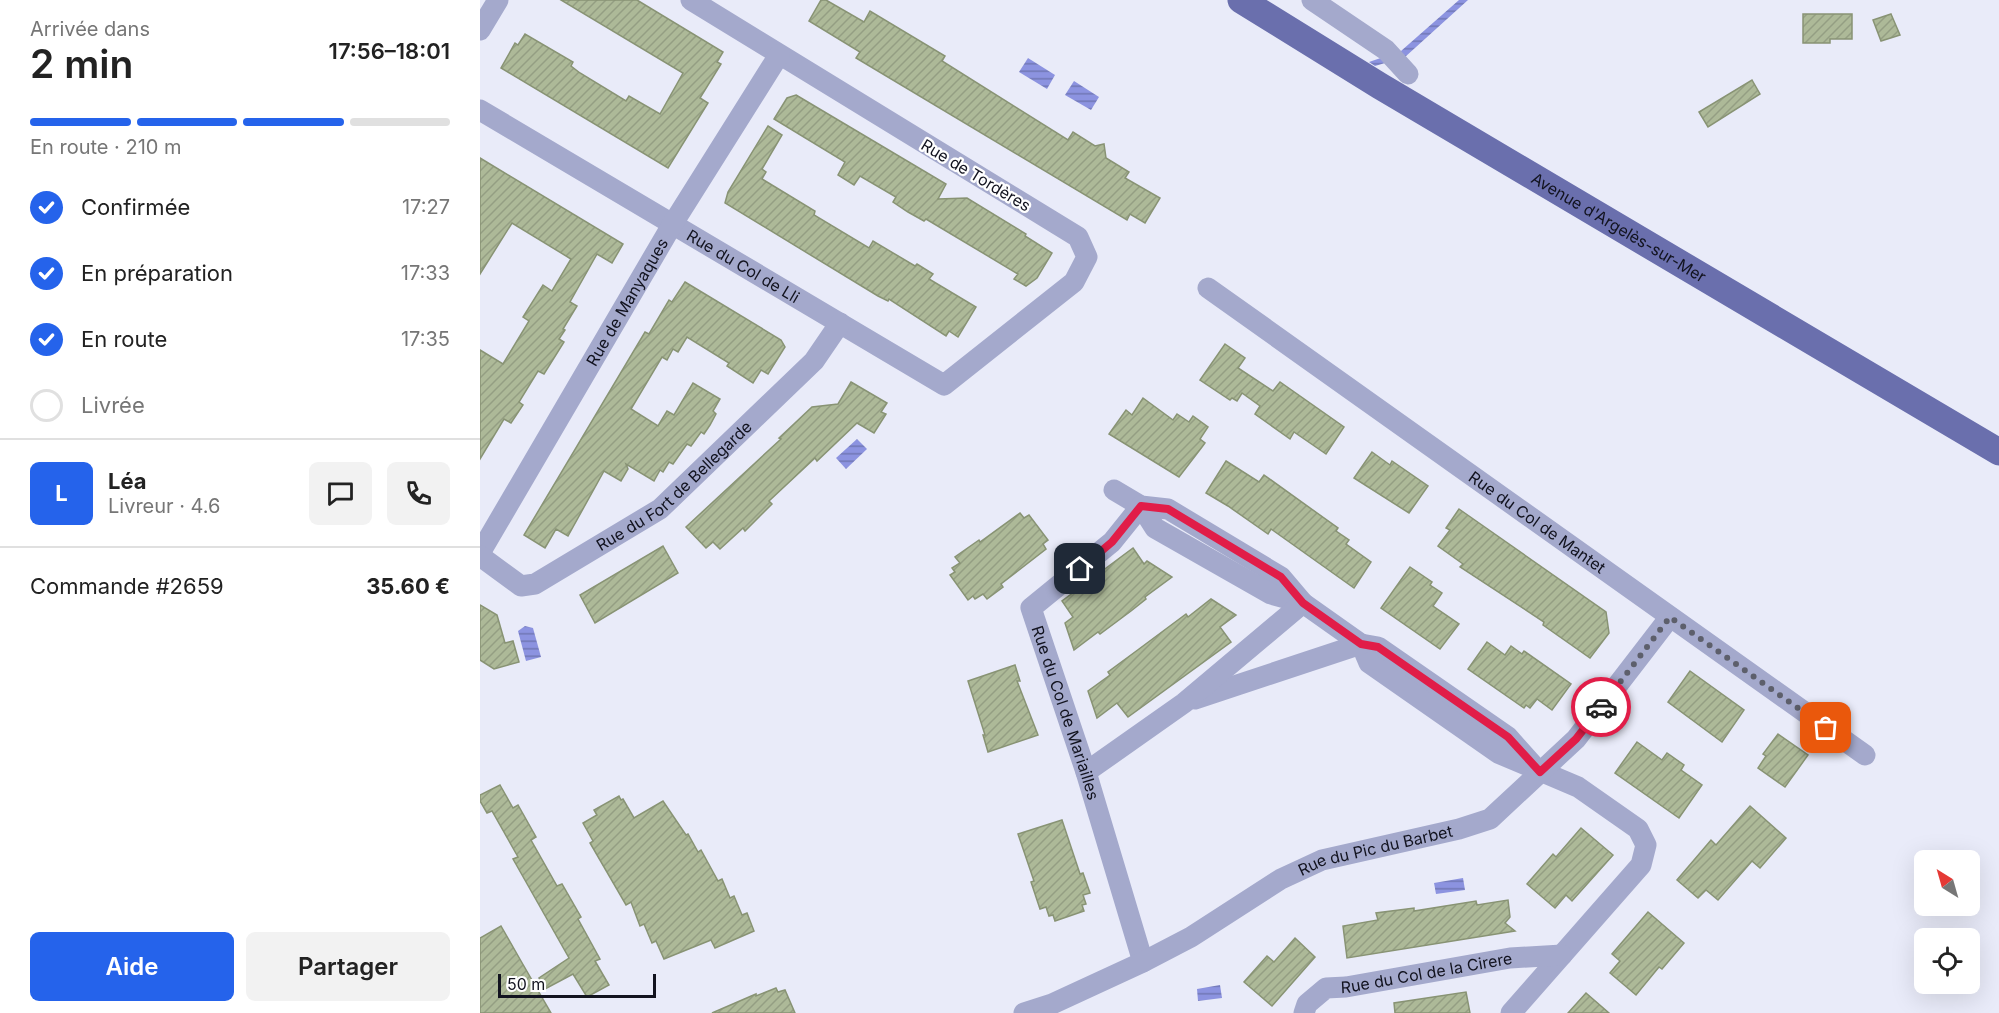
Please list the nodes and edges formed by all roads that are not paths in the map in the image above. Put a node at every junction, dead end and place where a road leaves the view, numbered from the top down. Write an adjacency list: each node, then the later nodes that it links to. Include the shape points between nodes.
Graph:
1 (498, 0): 5 (street)
2 (691, 0): 6 (street, Rue de Tordères)
3 (1241, 0): 13 (main road, Avenue d'Argelès-sur-Mer)
4 (1311, 0): 7 (street, via 1386,50)
5 (480, 30)
6 (780, 55): 9 (street, Rue de Manyaques); 12 (street, Rue de Tordères, via 1078,237 1087,257 1074,282)
7 (1408, 74)
8 (480, 110): 9 (street, Rue du Col de Lli)
9 (672, 225): 11 (street, Rue du Col de Lli); 16 (street, Rue de Manyaques)
10 (1208, 288): 18 (street, Rue du Col de Mantet)
11 (840, 322): 12 (street, Rue du Col de Lli); 16 (street, Rue du Fort de Bellegarde, via 814,361 660,509 535,584 521,586)
12 (944, 385)
13 (1999, 452)
14 (1114, 490): 15 (street)
15 (1141, 506): 17 (street, via 1168,509 1281,577); 22 (street, Rue du Col de Mariailles, via 1112,542 1031,608)
16 (480, 555)
17 (1303, 603): 19 (street); 20 (street)
18 (1670, 617): 21 (street, Rue du Col de Mantet); 23 (street, Rue du Pic du Barbet, via 1576,739)
19 (1361, 644): 20 (street); 23 (street, via 1378,647 1508,737)
20 (1184, 703): 22 (street)
21 (1865, 755)
22 (1086, 772): 25 (street, Rue du Col de Mariailles)
23 (1540, 772): 24 (street, via 1587,793 1638,829 1646,845 1641,866); 25 (street, Rue du Pic du Barbet, via 1490,819 1322,860 1281,879 1191,937)
24 (1562, 955): 27 (street, Rue du Col de la Cirere, via 1510,958 1346,987 1326,987 1307,1004); 28 (street)
25 (1143, 962): 26 (street, Rue du Pic du Barbet)
26 (1024, 1013)
27 (1304, 1013)
28 (1511, 1013)

